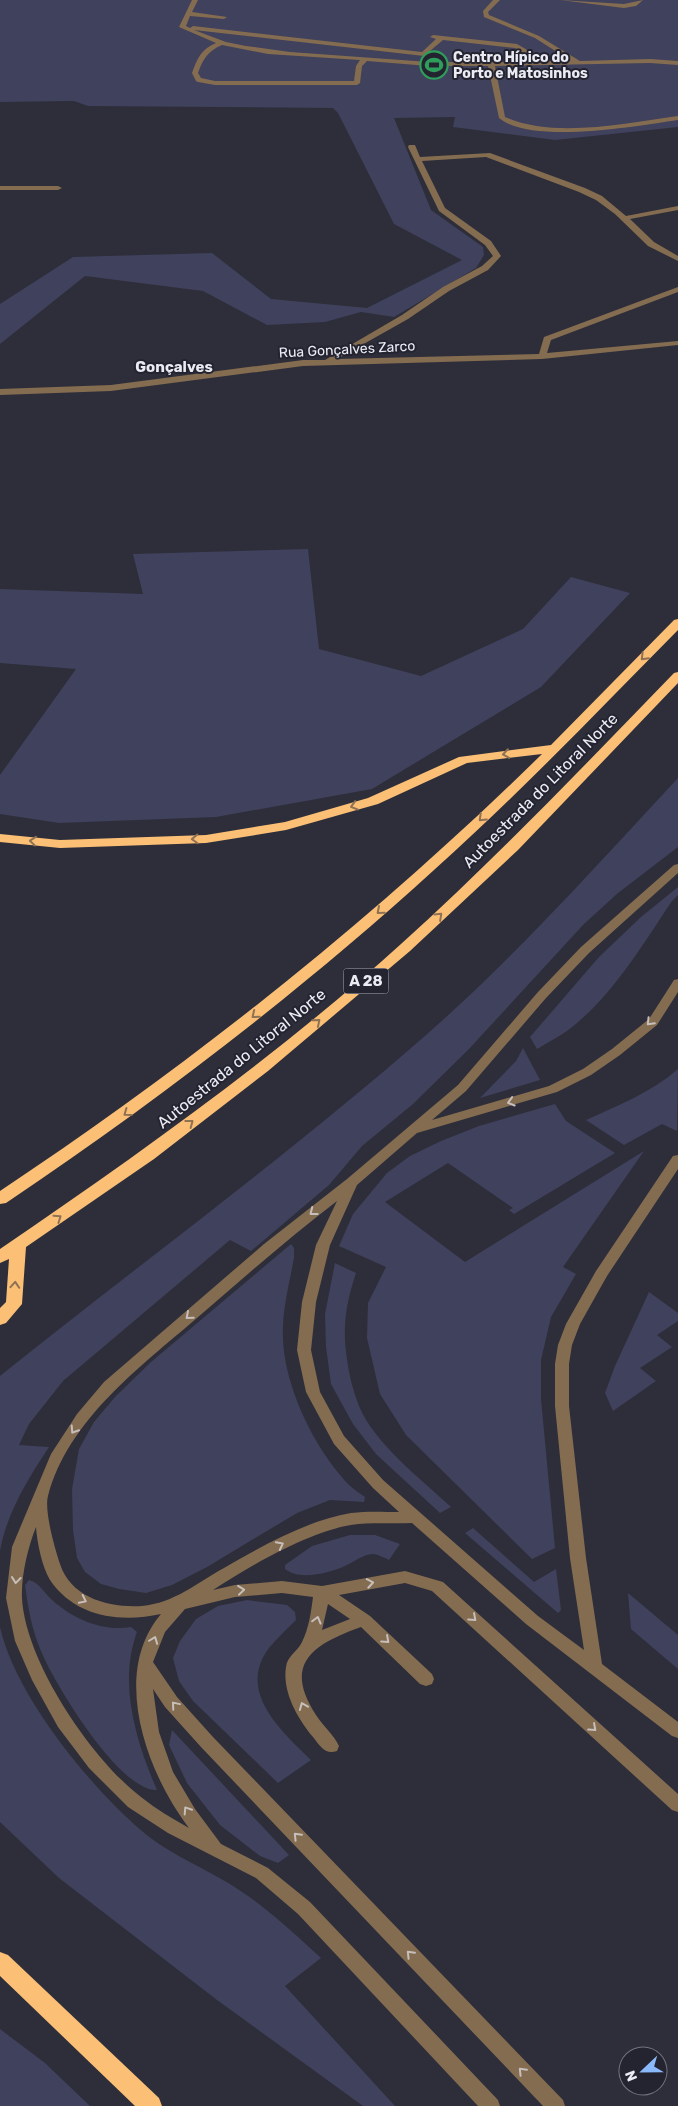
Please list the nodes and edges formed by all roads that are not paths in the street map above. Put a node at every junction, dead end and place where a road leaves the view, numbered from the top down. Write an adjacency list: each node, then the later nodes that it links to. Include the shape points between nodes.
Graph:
1 (195, 0): 5 (street)
2 (498, 0): 13 (street, via 485,12 486,16 537,37)
3 (563, 0): 4 (street, via 624,6 634,5)
4 (640, 0)
5 (188, 14): 6 (street); 7 (street)
6 (224, 17)
7 (182, 27): 9 (street, via 424,54); 10 (street)
8 (433, 37): 9 (street)
9 (441, 38): 12 (street, via 517,46)
10 (220, 43): 11 (street, via 286,54); 11 (street, via 201,55 195,73 198,80 215,83 357,83 359,66)
11 (365, 59): 14 (street, via 430,64)
12 (543, 62): 13 (street); 14 (street)
13 (578, 62): 15 (street)
14 (491, 63): 16 (street, via 502,118 510,123 564,129)
15 (678, 63)
16 (678, 118)
17 (412, 147): 18 (street)
18 (418, 160): 22 (street, via 487,155 500,158 599,198); 27 (street, via 442,209 488,243 497,256 485,268 446,289 405,318)
19 (0, 188): 20 (street)
20 (58, 188)
21 (678, 208): 22 (street)
22 (626, 218): 23 (street, via 651,244)
23 (678, 259)
24 (678, 289): 26 (street, via 548,339)
25 (678, 343): 26 (street, Rua Gonçalves Zarco)
26 (542, 356): 27 (street, Rua Gonçalves Zarco)
27 (326, 362): 28 (street, Rua Gonçalves Zarco, via 111,388)
28 (0, 392)
29 (678, 623): 31 (highway, Autoestrada do Litoral Norte / A 28, one-way to 31)
30 (678, 676): 39 (highway, Autoestrada do Litoral Norte / A 28, one-way to 30, via 148,1155 263,1068 405,948 513,846)
31 (555, 748): 32 (highway, one-way to 32, via 464,760 373,801 286,826 187,839 60,844); 38 (highway, Autoestrada do Litoral Norte / A 28, one-way to 38, via 430,868 309,972 82,1146)
32 (0, 838)
33 (678, 867): 35 (street, via 585,950 462,1088)
34 (678, 983): 35 (street, one-way to 35, via 653,1022 587,1072 553,1089)
35 (409, 1132): 37 (street)
36 (678, 1159): 49 (street, via 601,1274 565,1345 562,1406 578,1558)
37 (352, 1182): 42 (street, one-way to 42, via 269,1247 108,1386 56,1458); 43 (street, via 323,1246 308,1302 304,1350 313,1392 339,1440 378,1484)
38 (0, 1200)
39 (18, 1246): 40 (highway, Autoestrada do Litoral Norte / A 28); 41 (highway, one-way to 39, via 14,1304)
40 (0, 1257)
41 (0, 1319)
42 (40, 1496): 45 (street, one-way to 45, via 45,1542 56,1576 78,1600 114,1612 143,1612); 54 (street, one-way to 54, via 20,1547 14,1598 23,1641 40,1680 64,1722 95,1763 134,1802 174,1828)
43 (415, 1517): 45 (street, one-way to 43, via 229,1572 315,1528 352,1520); 49 (street, via 532,1620)
44 (322, 1592): 45 (street, one-way to 44, via 235,1591 282,1587); 46 (street); 47 (street, one-way to 44, via 318,1618); 53 (street, one-way to 53, via 406,1577 437,1586)
45 (181, 1602): 48 (street, one-way to 45, via 158,1629)
46 (364, 1620): 47 (street, via 338,1629); 50 (street, one-way to 50)
47 (308, 1646): 52 (street, one-way to 47, via 321,1737 307,1714 295,1686 294,1665)
48 (145, 1663): 54 (street, one-way to 48, via 189,1814 165,1774 145,1698); 58 (street, one-way to 48, via 206,1742 171,1702)
49 (594, 1667): 51 (street)
50 (426, 1679)
51 (678, 1731)
52 (331, 1746)
53 (678, 1805)
54 (216, 1848): 57 (street, via 262,1873 304,1908)
55 (0, 1962): 56 (highway)
56 (151, 2106)
57 (491, 2106)
58 (556, 2106)

